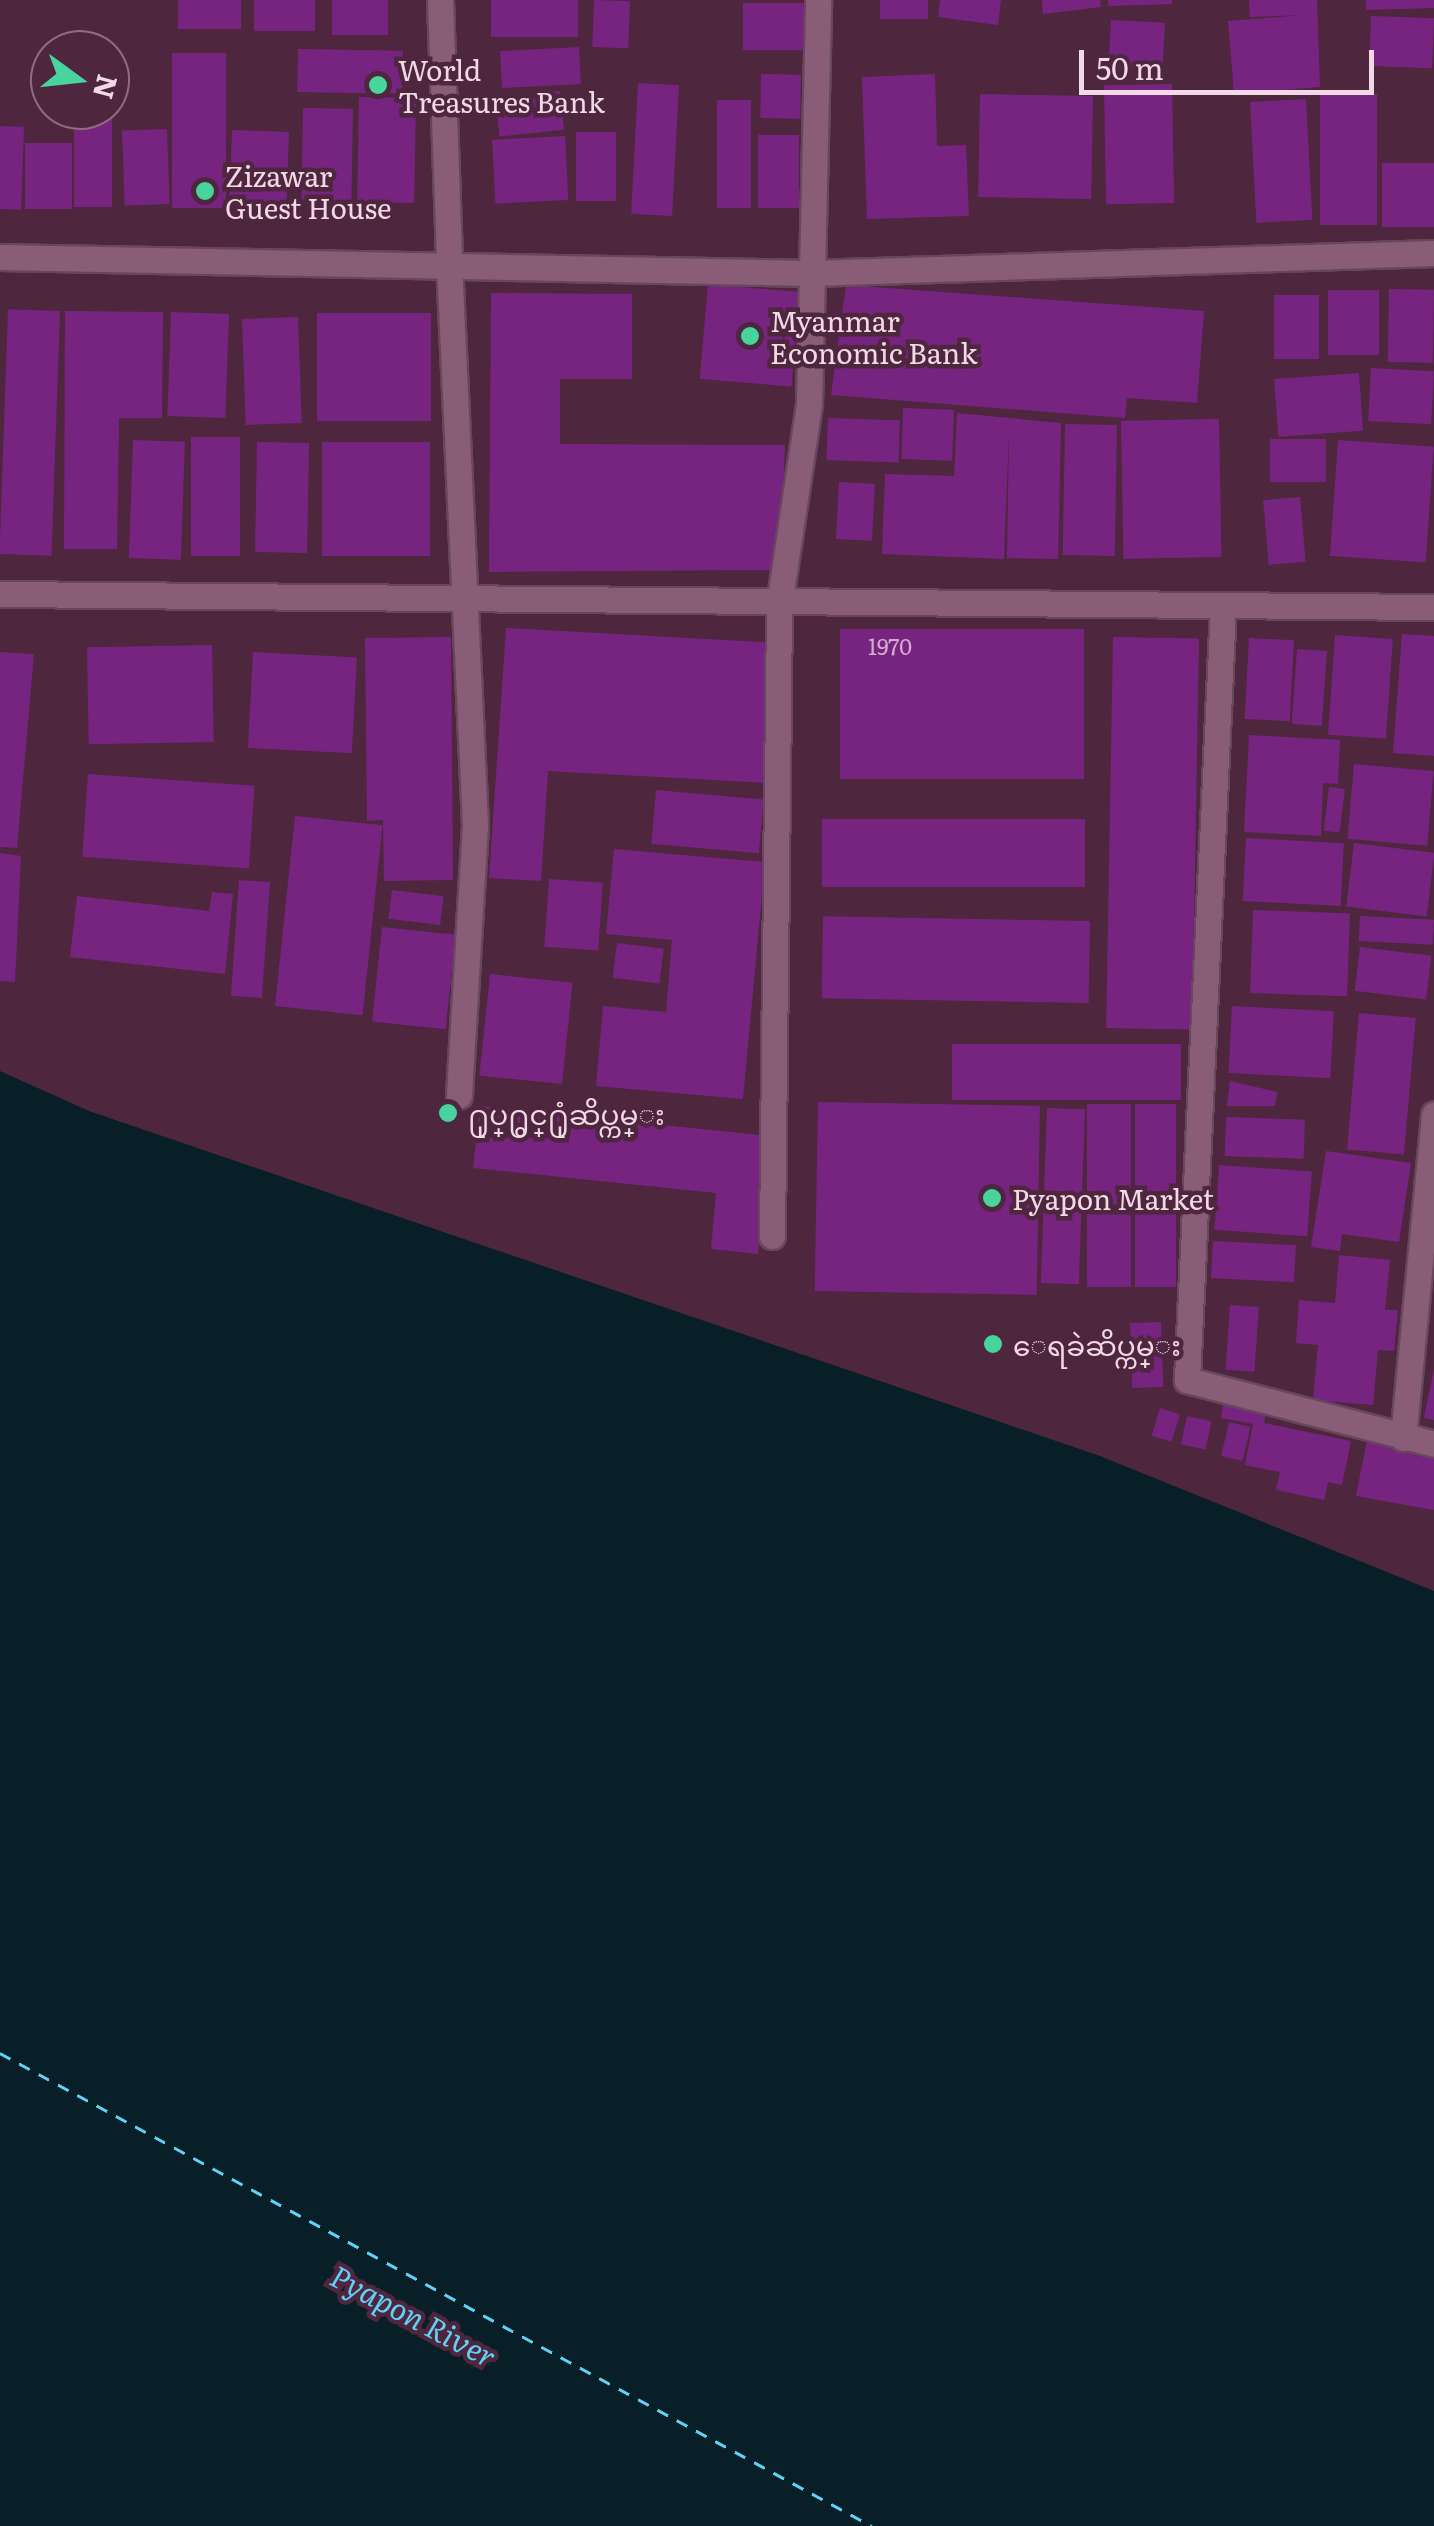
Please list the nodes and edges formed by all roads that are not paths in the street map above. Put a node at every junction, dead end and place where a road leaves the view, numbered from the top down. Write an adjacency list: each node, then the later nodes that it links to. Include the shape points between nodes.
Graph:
1 (440, 0): 5 (street)
2 (818, 0): 6 (street)
3 (1434, 253): 6 (street)
4 (0, 257): 5 (street)
5 (448, 262): 6 (street); 8 (street)
6 (811, 272): 9 (street, via 809,405)
7 (0, 594): 8 (street)
8 (466, 598): 9 (street); 12 (street, via 475,824)
9 (779, 605): 10 (street); 14 (street)
10 (1223, 607): 11 (street); 15 (street, via 1187,1380)
11 (1434, 608)
12 (459, 1096)
13 (1434, 1114): 15 (street)
14 (772, 1236)
15 (1404, 1438): 16 (street)
16 (1434, 1444)

